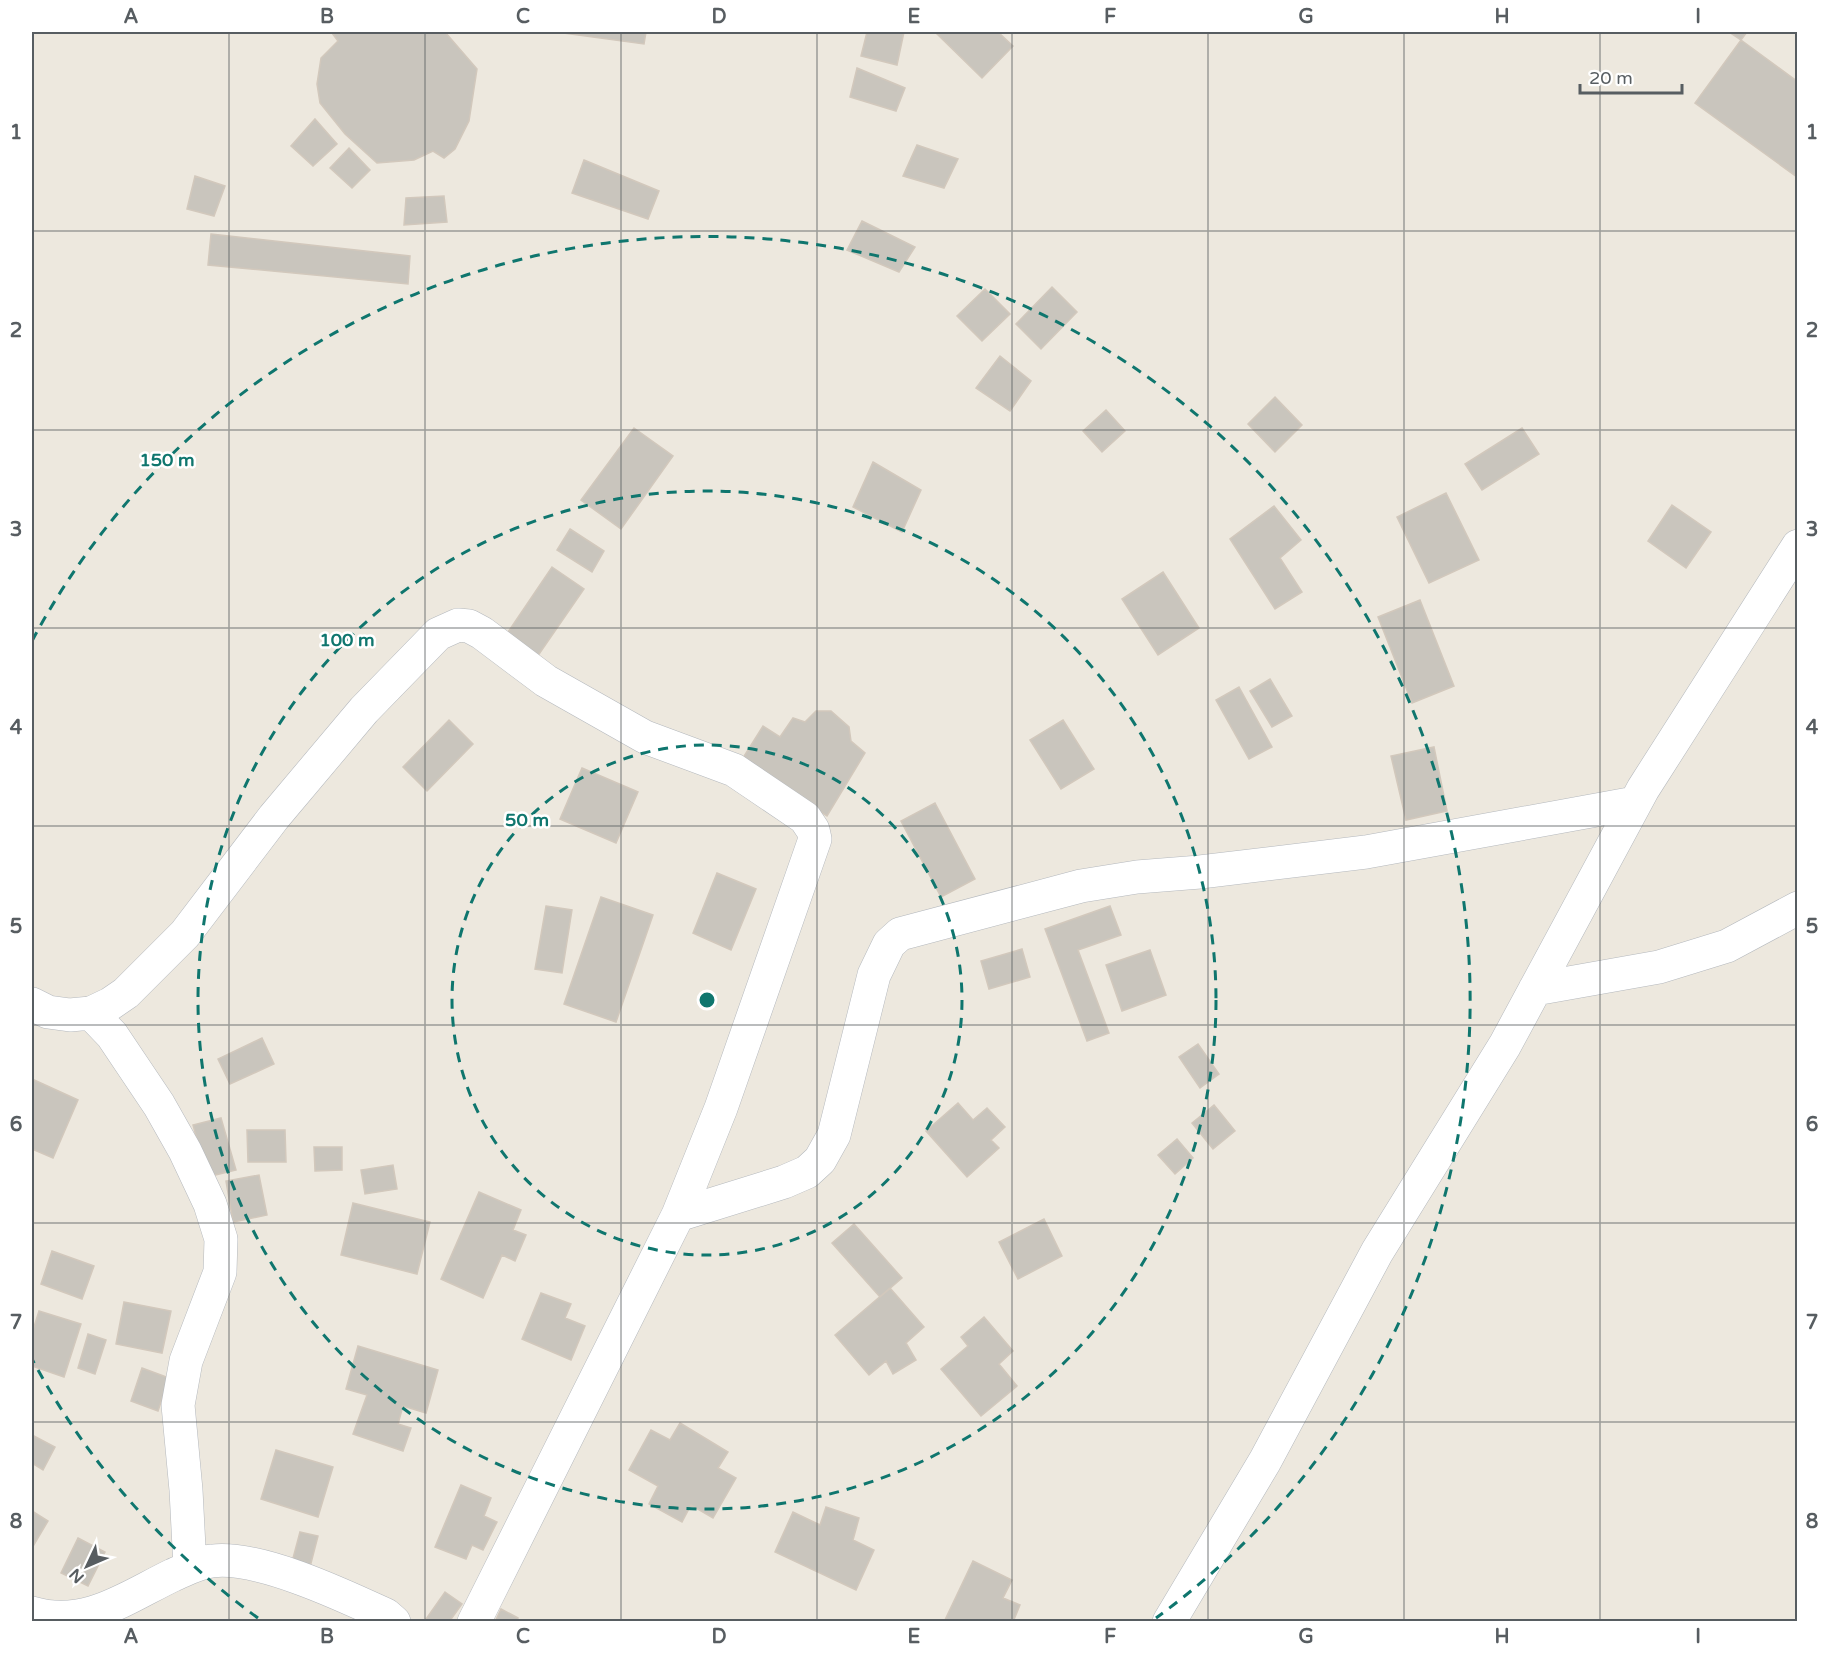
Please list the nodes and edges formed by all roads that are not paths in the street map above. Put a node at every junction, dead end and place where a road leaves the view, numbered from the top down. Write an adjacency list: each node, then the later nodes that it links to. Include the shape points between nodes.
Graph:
1 (1797, 546): 2 (street)
2 (1635, 803): 4 (street); 7 (street, via 1366,852 1081,886 900,934 889,944 874,975 834,1136 820,1160 807,1172 784,1182)
3 (1797, 909): 4 (street, via 1727,946 1659,966)
4 (1535, 989): 12 (street, via 1505,1045 1377,1252 1265,1461)
5 (32, 1004): 6 (street, via 48,1012)
6 (91, 1013): 7 (street, via 126,993 185,934 357,719 438,634 458,625 469,626 546,681 598,711 645,736 734,770 805,818 813,830 815,839 721,1108); 8 (street, via 112,1035 159,1105 210,1204 221,1239 220,1272 186,1361 178,1405)
7 (678, 1215): 11 (street)
8 (190, 1567): 9 (street, via 108,1608 77,1616 44,1617); 10 (street, via 211,1561 253,1564 318,1584)
9 (32, 1613)
10 (394, 1622)
11 (474, 1622)
12 (1169, 1622)

